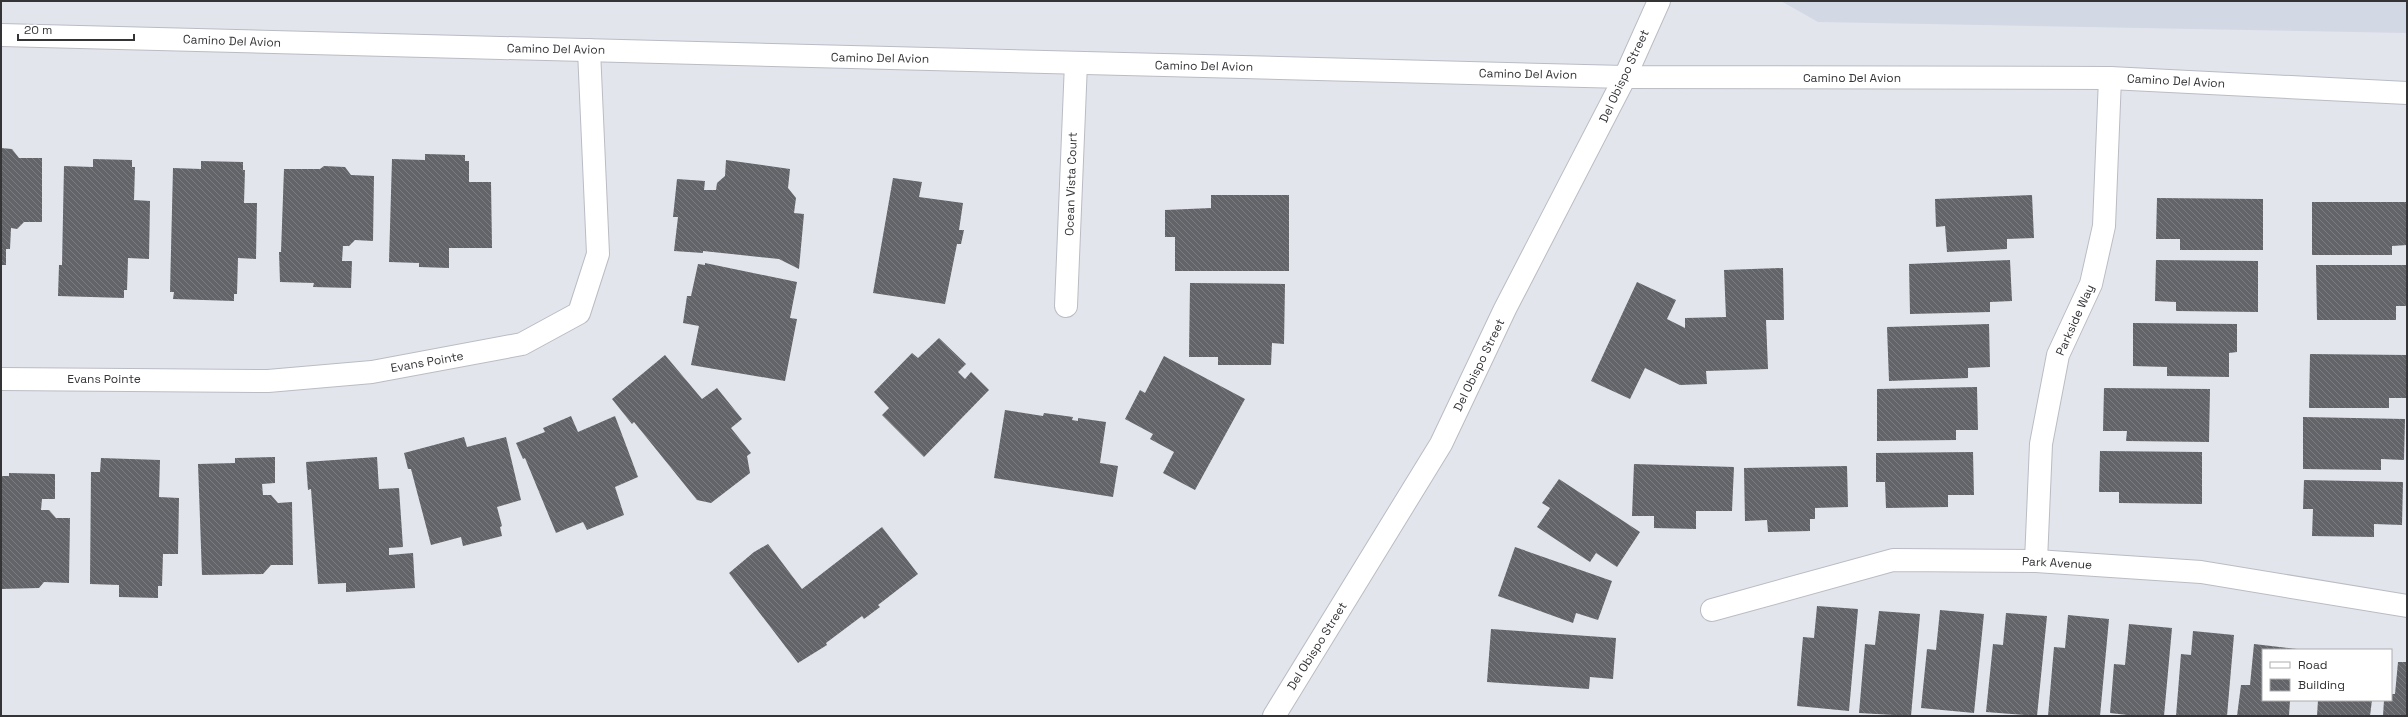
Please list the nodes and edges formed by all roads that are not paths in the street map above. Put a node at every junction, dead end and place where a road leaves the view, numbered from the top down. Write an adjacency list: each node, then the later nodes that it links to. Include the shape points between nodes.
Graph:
1 (1658, 1): 5 (main road, Del Obispo Street)
2 (1, 35): 3 (main road, Camino Del Avion)
3 (589, 50): 4 (main road, Camino Del Avion); 9 (main road, Evans Pointe, via 598,254 579,313 522,344 372,372 268,381)
4 (1076, 63): 5 (main road, Camino Del Avion); 8 (main road, Ocean Vista Court)
5 (1625, 77): 6 (main road, Camino Del Avion); 13 (main road, Del Obispo Street, via 1505,309 1441,444)
6 (2110, 78): 7 (main road, Camino Del Avion); 10 (main road, Parkside Way, via 2104,226 2091,284 2058,355 2040,444)
7 (2407, 93)
8 (1066, 306)
9 (1, 378)
10 (2036, 561): 11 (main road, Park Avenue, via 2202,572); 12 (main road, Park Avenue, via 1893,560)
11 (2407, 606)
12 (1712, 610)
13 (1274, 716)

